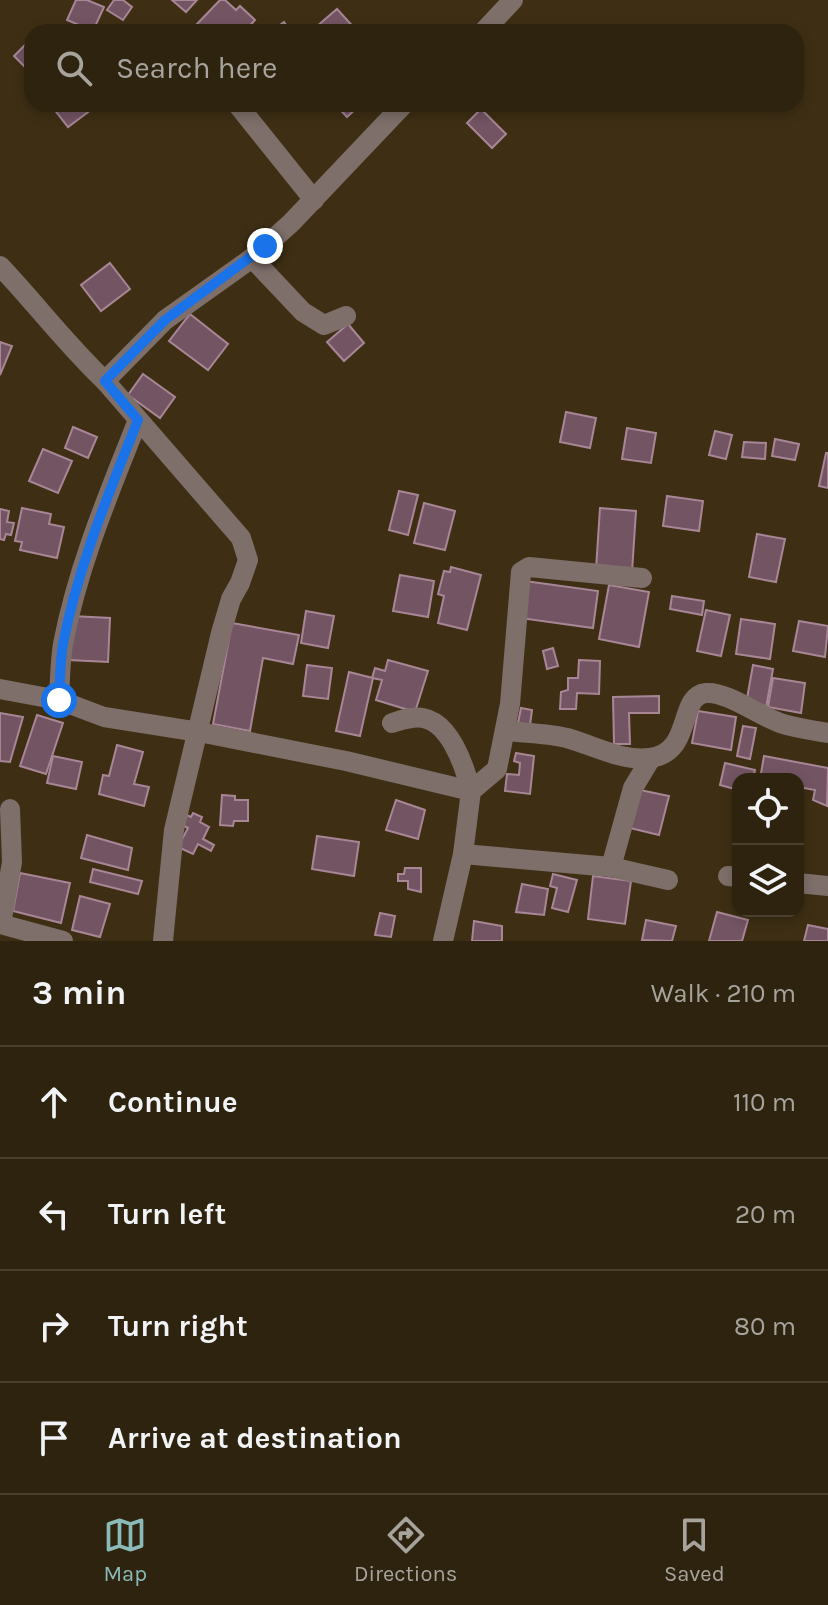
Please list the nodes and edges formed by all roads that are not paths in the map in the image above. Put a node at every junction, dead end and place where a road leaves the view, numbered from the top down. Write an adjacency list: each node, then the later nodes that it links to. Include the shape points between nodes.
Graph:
1 (513, 0): 2 (street)
2 (490, 24)
3 (243, 112): 5 (street)
4 (396, 112): 5 (street)
5 (314, 200): 6 (street)
6 (252, 258): 8 (street, via 303,312 324,325); 9 (street, via 165,320)
7 (0, 266): 9 (street)
8 (346, 316)
9 (105, 381): 10 (street)
10 (138, 420): 13 (street, via 76,589 63,647); 16 (street, via 241,538 248,560 231,599)
11 (642, 578): 15 (street, via 529,567 521,572)
12 (0, 689): 13 (street)
13 (59, 700): 16 (street, via 104,717)
14 (392, 723): 19 (street, via 428,719 441,730 455,746)
15 (505, 731): 18 (street, via 564,737 618,755); 19 (street, via 497,769)
16 (199, 732): 19 (street); 28 (street, via 174,830)
17 (828, 733): 18 (street, via 781,724 704,693 687,709 684,730 671,749)
18 (651, 758): 22 (street, via 633,788)
19 (471, 791): 21 (street)
20 (10, 809): 26 (street, via 12,862)
21 (463, 854): 22 (street); 29 (street)
22 (611, 867): 23 (street)
23 (668, 880)
24 (804, 884): 25 (street)
25 (828, 886)
26 (0, 924): 27 (street)
27 (63, 941)
28 (163, 941)
29 (443, 941)

